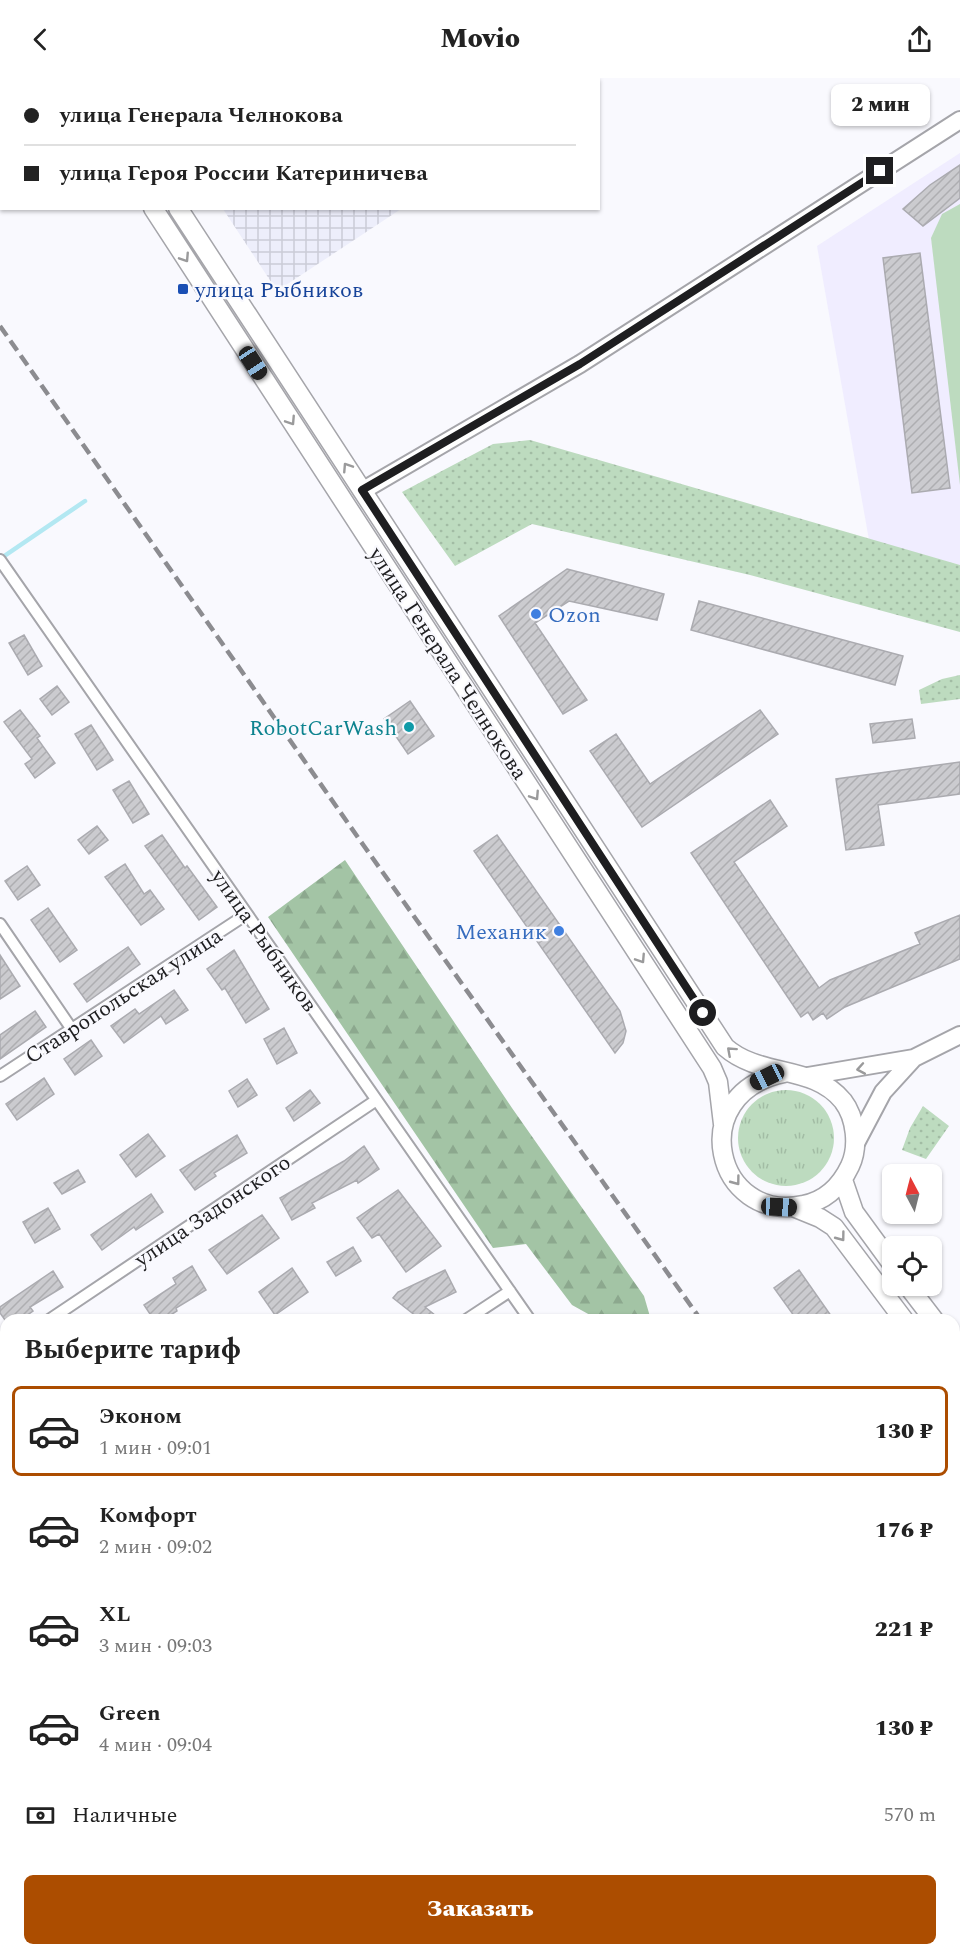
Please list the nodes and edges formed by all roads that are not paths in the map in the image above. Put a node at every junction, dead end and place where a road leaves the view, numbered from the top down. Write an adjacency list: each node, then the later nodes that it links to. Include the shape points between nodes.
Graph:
1 (960, 120): 4 (main road, via 580,364)
2 (154, 210): 15 (main road, улица Генерала Челнокова, one-way to 15, via 712,1068 718,1082)
3 (179, 210): 4 (main road, улица Генерала Челнокова, one-way to 3)
4 (362, 490): 11 (main road, улица Генерала Челнокова, one-way to 4, via 746,1062 725,1047)
5 (0, 560): 6 (street, улица Рыбников)
6 (247, 914): 8 (street, Ставропольская улица); 14 (street, улица Рыбников)
7 (0, 924): 8 (street)
8 (71, 1028): 12 (street, Ставропольская улица)
9 (960, 1035): 10 (main road)
10 (914, 1058): 13 (main road, one-way to 13); 16 (main road, via 883,1092)
11 (784, 1073): 13 (main road, улица Генерала Челнокова); 15 (main road, улица Генерала Челнокова, via 752,1084 738,1096)
12 (0, 1076)
13 (808, 1076): 16 (main road, улица Генерала Челнокова, via 828,1086 844,1102 853,1123)
14 (375, 1101): 20 (street, улица Рыбников); 22 (street, улица Задонского)
15 (723, 1126): 18 (main road, улица Генерала Челнокова, one-way to 18, via 723,1157 733,1179 757,1199)
16 (855, 1145): 17 (main road, улица Генерала Челнокова)
17 (843, 1180): 18 (main road, улица Генерала Челнокова, via 828,1195); 19 (main road, via 854,1212)
18 (792, 1208): 25 (main road, улица Генерала Челнокова, one-way to 25, via 834,1227)
19 (882, 1250)
20 (510, 1291): 23 (street); 24 (street, улица Рыбников)
21 (916, 1296): 26 (main road)
22 (58, 1314)
23 (475, 1314)
24 (526, 1314)
25 (899, 1314)
26 (929, 1314)

